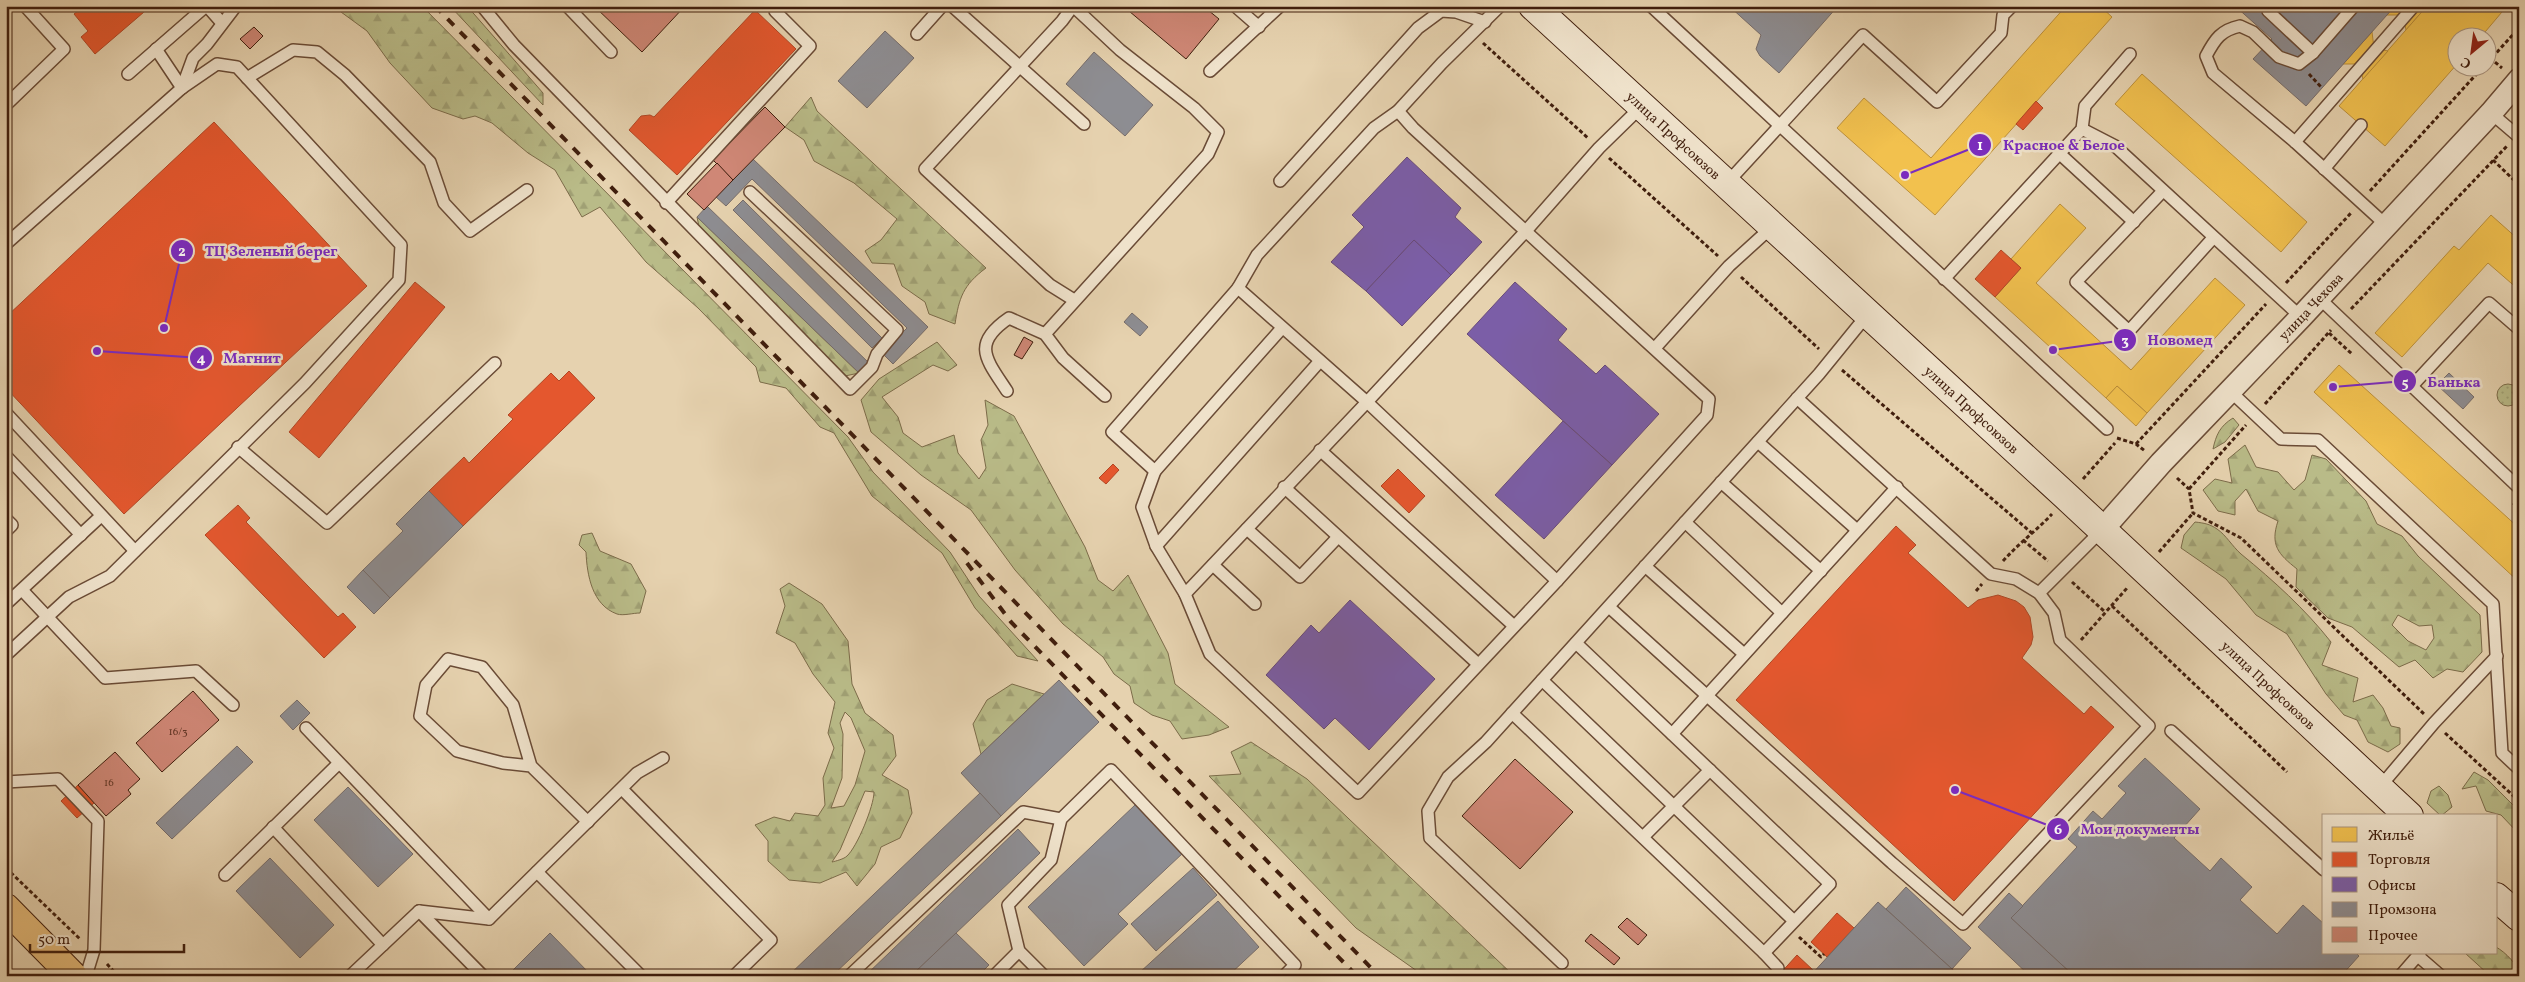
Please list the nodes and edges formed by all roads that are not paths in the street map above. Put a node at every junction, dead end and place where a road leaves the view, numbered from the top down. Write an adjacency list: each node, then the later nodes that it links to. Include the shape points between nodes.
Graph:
1 (25, 6): 33 (lane, via 64,49)
2 (207, 6): 20 (lane); 23 (lane)
3 (236, 6): 20 (lane)
4 (482, 6): 50 (lane, via 514,45)
5 (567, 6): 24 (lane)
6 (942, 6): 22 (lane)
7 (952, 6): 27 (lane)
8 (1073, 6): 27 (lane); 60 (lane, via 1218,132 1208,154)
9 (1236, 6): 21 (lane)
10 (1280, 6): 21 (lane)
11 (1500, 6): 19 (lane)
12 (1651, 6): 38 (lane)
13 (2012, 6): 38 (lane, via 2003,16 2001,33 1937,102 1863,34)
14 (2272, 6): 25 (lane, via 2268,11)
15 (2354, 6): 25 (lane)
16 (2414, 6): 42 (lane)
17 (1538, 8): 34 (main road, улица Профсоюзов)
18 (775, 12): 50 (lane, via 810,46)
19 (1485, 22): 35 (lane); 45 (lane, via 1456,12 1441,11 1418,28)
20 (222, 23): 32 (lane, via 193,58)
21 (1259, 27): 28 (lane)
22 (917, 34)
23 (156, 49): 29 (lane); 32 (lane)
24 (611, 52)
25 (2313, 53): 42 (lane, via 2299,64 2279,57 2252,32 2240,26 2226,29 2206,56 2213,73)
26 (2130, 54): 40 (lane, via 2085,106)
27 (1019, 66): 37 (lane); 60 (lane, via 925,169 1050,285)
28 (1210, 71)
29 (128, 74)
30 (247, 78): 32 (lane, via 237,67 217,64); 47 (lane, via 293,50 317,52 345,75 430,162 444,203 470,231); 78 (lane, via 401,245 399,280 305,382)
31 (2519, 80): 36 (street, улица Чехова)
32 (182, 88): 56 (lane)
33 (6, 105)
34 (1642, 106): 46 (main road, улица Профсоюзов); 54 (lane, via 1599,148)
35 (1398, 111): 54 (lane); 58 (lane, via 1374,128 1257,255)
36 (2491, 113): 41 (lane); 52 (street, улица Чехова)
37 (1084, 124)
38 (1778, 125): 46 (lane); 57 (lane)
39 (2361, 125): 44 (lane)
40 (2082, 130): 43 (lane); 49 (lane, via 2115,146)
41 (2519, 136)
42 (2295, 142): 44 (lane)
43 (2060, 154): 51 (lane); 57 (lane)
44 (2324, 169): 52 (lane)
45 (1280, 181)
46 (1727, 184): 53 (main road, улица Профсоюзов)
47 (527, 190)
48 (750, 192): 50 (lane, via 897,330 877,354 872,368 850,389)
49 (2162, 192): 51 (lane); 55 (lane)
50 (666, 203)
51 (2134, 222): 55 (lane, via 2076,282 2129,331)
52 (2386, 224): 59 (street, улица Чехова)
53 (1773, 226): 61 (main road, улица Профсоюзов); 66 (lane, via 1729,266)
54 (1525, 232): 66 (lane); 74 (lane)
55 (2213, 238): 62 (lane)
56 (6, 244)
57 (1944, 279): 76 (lane)
58 (1238, 288): 63 (lane); 81 (lane, via 1112,432)
59 (2319, 298): 62 (street, улица Чехова); 69 (lane)
60 (1074, 300): 65 (lane)
61 (1867, 315): 73 (lane); 91 (main road, улица Профсоюзов)
62 (2301, 317): 71 (street, улица Чехова)
63 (1282, 328): 67 (lane); 81 (lane)
64 (2519, 329): 69 (lane, via 2489,303)
65 (1045, 334): 70 (lane, via 1009,318 996,327 986,342 986,360); 72 (lane, via 1063,358)
66 (1655, 348): 100 (lane, via 1709,399 1707,415)
67 (1320, 361): 74 (lane); 95 (lane)
68 (495, 363): 78 (lane, via 327,522)
69 (2412, 386): 85 (lane)
70 (1007, 390)
71 (2229, 390): 91 (street, улица Чехова); 113 (lane, via 2281,439 2318,440 2493,604)
72 (1105, 396)
73 (1797, 398): 77 (lane); 84 (lane)
74 (1367, 402): 79 (lane); 100 (lane)
75 (6, 413): 86 (lane)
76 (2107, 429)
77 (1758, 442): 82 (lane); 90 (lane)
78 (238, 447): 96 (lane)
79 (1320, 450): 83 (lane); 109 (lane)
80 (6, 456): 93 (lane)
81 (1155, 471): 95 (lane, via 1142,506)
82 (1722, 482): 88 (lane); 99 (lane)
83 (1284, 487): 89 (lane); 94 (lane)
84 (1897, 487): 90 (lane); 102 (lane, via 1991,574 2016,579)
85 (2519, 488)
86 (101, 516): 93 (lane); 96 (lane)
87 (6, 520): 92 (lane, via 12,525)
88 (1685, 522): 98 (lane); 107 (lane)
89 (1247, 528): 94 (lane, via 1300,577); 97 (lane)
90 (1857, 530): 99 (lane)
91 (2102, 530): 102 (lane); 128 (main road, улица Профсоюзов)
92 (6, 531)
93 (81, 535): 101 (lane)
94 (1338, 537): 114 (lane)
95 (1156, 546): 103 (lane)
96 (135, 551): 108 (lane, via 110,576 69,597)
97 (1213, 565): 103 (lane); 105 (lane)
98 (1645, 566): 106 (lane); 111 (lane)
99 (1820, 571): 107 (lane)
100 (1557, 581): 109 (lane)
101 (22, 590): 104 (lane); 108 (lane)
102 (2039, 593): 116 (lane, via 2054,614 2060,640 2149,726 1963,924)
103 (1185, 594): 114 (lane, via 1210,654 1358,793)
104 (6, 604)
105 (1255, 604)
106 (1609, 607): 110 (lane); 116 (lane)
107 (1782, 613): 111 (lane)
108 (45, 618): 112 (lane); 117 (lane, via 105,678 196,671)
109 (1514, 626): 114 (lane)
110 (1576, 643): 115 (lane); 121 (lane)
111 (1744, 654): 116 (lane)
112 (6, 656)
113 (2497, 656): 125 (lane, via 2502,753); 128 (lane)
114 (1478, 664)
115 (1542, 680): 118 (lane); 130 (lane)
116 (1707, 695): 121 (lane)
117 (233, 705)
118 (1512, 713): 135 (lane); 149 (lane, via 1448,777 1428,811 1430,838)
119 (306, 728): 123 (lane)
120 (2171, 731): 136 (lane)
121 (1672, 734): 126 (lane)
122 (663, 758): 129 (lane, via 637,774)
123 (338, 764): 134 (lane); 143 (lane)
124 (531, 766): 124 (lane, via 513,705 482,667 448,659 426,685 420,716 457,751 503,763); 133 (lane)
125 (2519, 769)
126 (1710, 770): 130 (lane); 144 (lane, via 1830,884)
127 (6, 782): 152 (lane, via 58,779 98,821 94,950)
128 (2378, 788): 131 (main road, улица Профсоюзов)
129 (622, 789): 133 (lane); 156 (lane, via 771,940)
130 (1674, 806): 135 (lane); 144 (lane)
131 (2406, 814)
132 (1061, 819): 146 (lane, via 1051,860 1008,905); 157 (lane, via 1022,812); 160 (lane, via 1111,770 1295,965)
133 (588, 822): 137 (lane)
134 (273, 827): 138 (lane); 145 (lane)
135 (1643, 837): 147 (lane)
136 (2322, 868)
137 (537, 872): 143 (lane); 155 (lane)
138 (225, 875)
139 (2498, 899): 142 (main road)
140 (6, 908): 151 (main road)
141 (419, 912): 143 (lane); 145 (lane); 154 (lane)
142 (2519, 918)
143 (489, 919)
144 (1794, 921): 147 (lane)
145 (383, 945): 153 (lane)
146 (1020, 951): 158 (lane); 159 (lane)
147 (1764, 953): 150 (lane)
148 (2419, 954): 161 (lane); 162 (lane)
149 (1562, 963)
150 (1778, 968)
151 (73, 976)
152 (86, 976)
153 (350, 976)
154 (483, 976)
155 (641, 976)
156 (734, 976)
157 (849, 976)
158 (994, 976)
159 (1044, 976)
160 (1284, 976)
161 (2400, 976)
162 (2441, 976)

